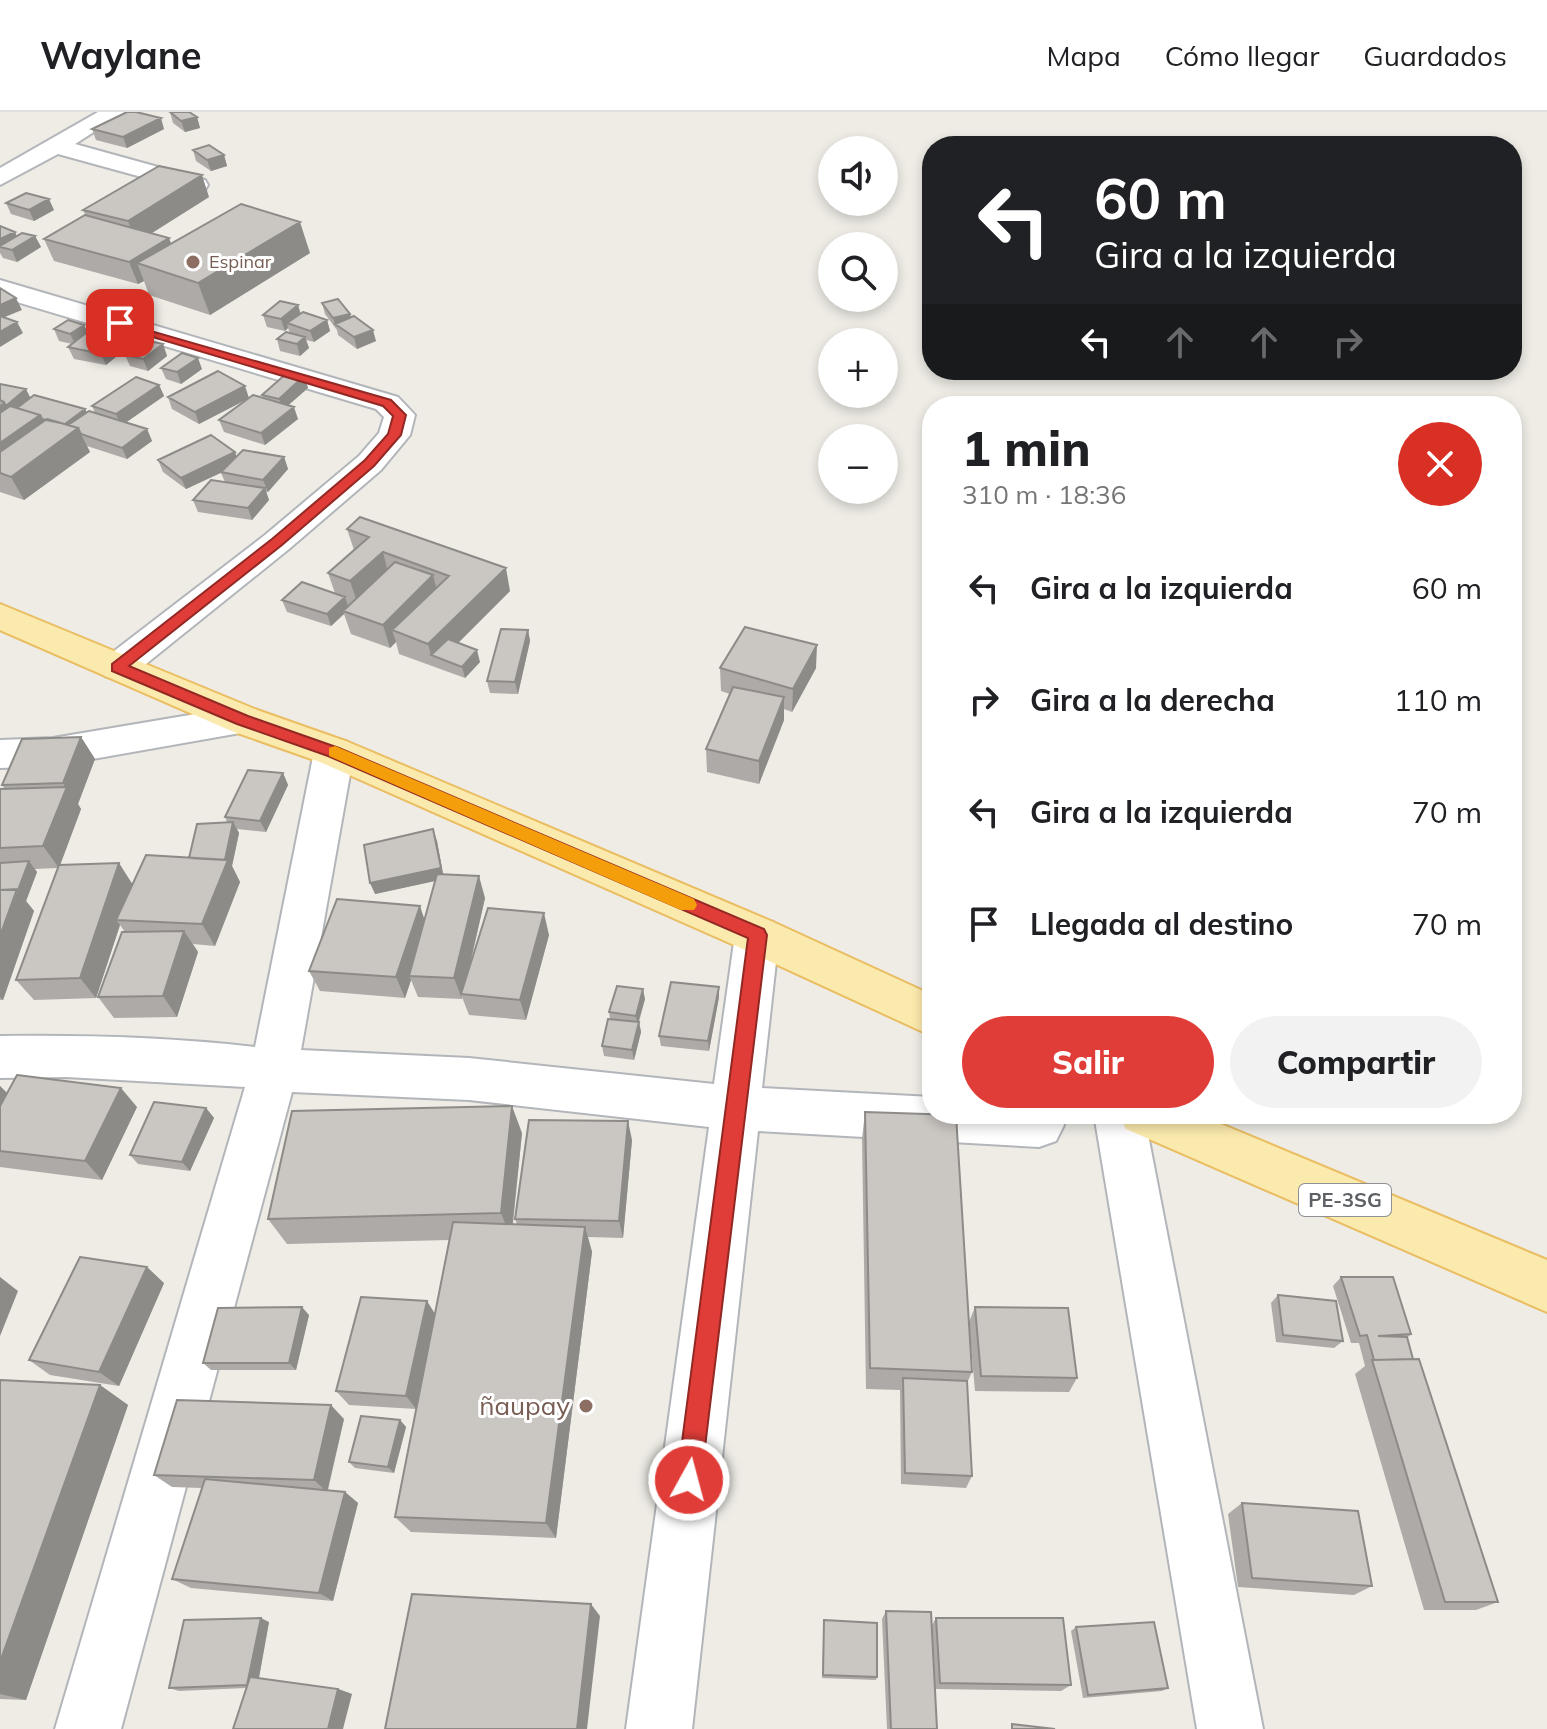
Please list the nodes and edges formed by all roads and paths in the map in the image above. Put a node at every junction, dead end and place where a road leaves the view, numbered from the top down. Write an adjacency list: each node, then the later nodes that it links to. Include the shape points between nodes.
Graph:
1 (114, 112): 2 (street)
2 (55, 146): 3 (street); 4 (street)
3 (0, 178)
4 (196, 185)
5 (0, 288): 7 (street, via 387,403 400,415 394,435 370,463)
6 (0, 616): 7 (main road)
7 (118, 667): 8 (main road)
8 (243, 720): 9 (main road); 10 (street, via 53,752)
9 (334, 752): 11 (main road); 14 (street)
10 (0, 754)
11 (757, 935): 12 (main road); 15 (street)
12 (922, 1011)
13 (0, 1057): 14 (street, via 209,1062)
14 (274, 1070): 15 (street, via 469,1079); 22 (street)
15 (735, 1108): 16 (street); 23 (street)
16 (922, 1118)
17 (1021, 1124): 20 (street)
18 (1121, 1124): 24 (street)
19 (1166, 1124): 21 (main road, PE-3SG)
20 (1039, 1125)
21 (1547, 1286)
22 (88, 1729)
23 (659, 1729)
24 (1230, 1729)

